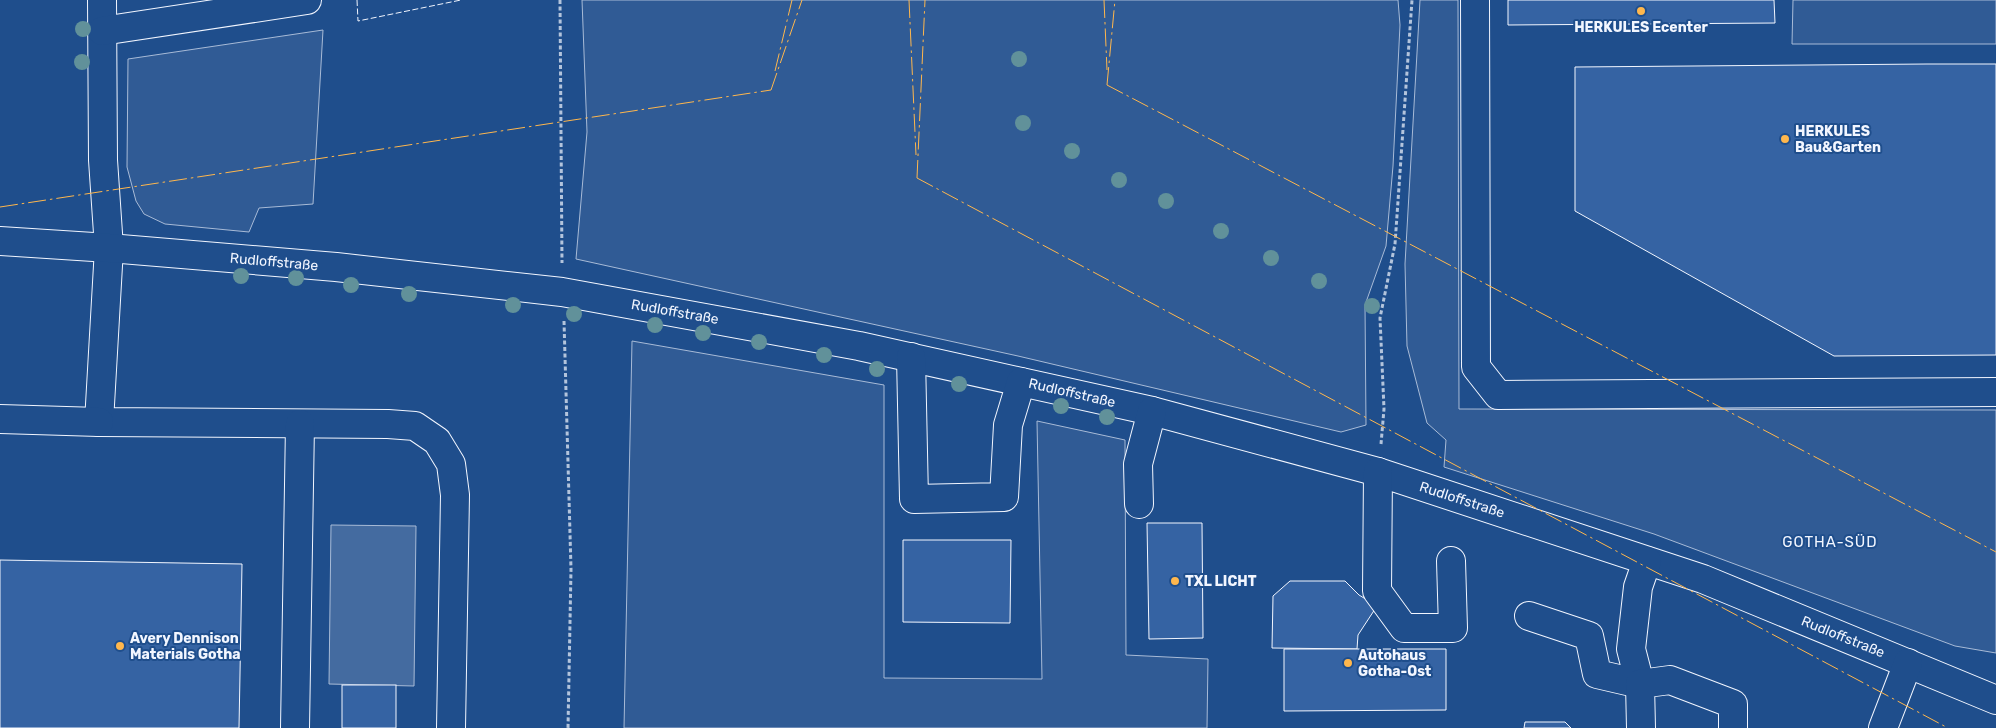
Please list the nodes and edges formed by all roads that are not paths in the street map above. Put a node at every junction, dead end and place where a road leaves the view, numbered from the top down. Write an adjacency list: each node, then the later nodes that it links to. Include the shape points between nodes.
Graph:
1 (102, 0): 4 (street)
2 (307, 0): 4 (street)
3 (1475, 0): 9 (street, via 1476,367 1498,396)
4 (102, 31): 6 (street, via 103,160)
5 (0, 242): 6 (street, Rudloffstraße)
6 (109, 248): 7 (street, Rudloffstraße, via 336,267 563,306 859,346); 12 (street)
7 (911, 357): 8 (street, Rudloffstraße); 8 (street, via 914,499 1004,497 1008,426)
8 (1021, 382): 10 (street, Rudloffstraße)
9 (1996, 392)
10 (1152, 411): 14 (street, Rudloffstraße); 15 (street, via 1138,464)
11 (0, 419): 12 (street)
12 (99, 422): 13 (street)
13 (300, 424): 22 (street); 23 (street, via 415,426 437,441 451,464 455,495)
14 (1378, 472): 16 (street, Rudloffstraße); 17 (street, via 1377,590 1404,628 1453,628)
15 (1139, 504)
16 (1647, 561): 19 (street, Rudloffstraße, via 1703,579); 20 (street, via 1638,587 1631,649)
17 (1451, 562)
18 (1529, 616): 20 (street, via 1589,636 1597,674)
19 (1908, 663): 21 (street, Rudloffstraße); 26 (street)
20 (1640, 684): 24 (street); 25 (street, via 1670,680 1733,704)
21 (1996, 700)
22 (295, 728)
23 (451, 728)
24 (1640, 728)
25 (1733, 728)
26 (1883, 728)

